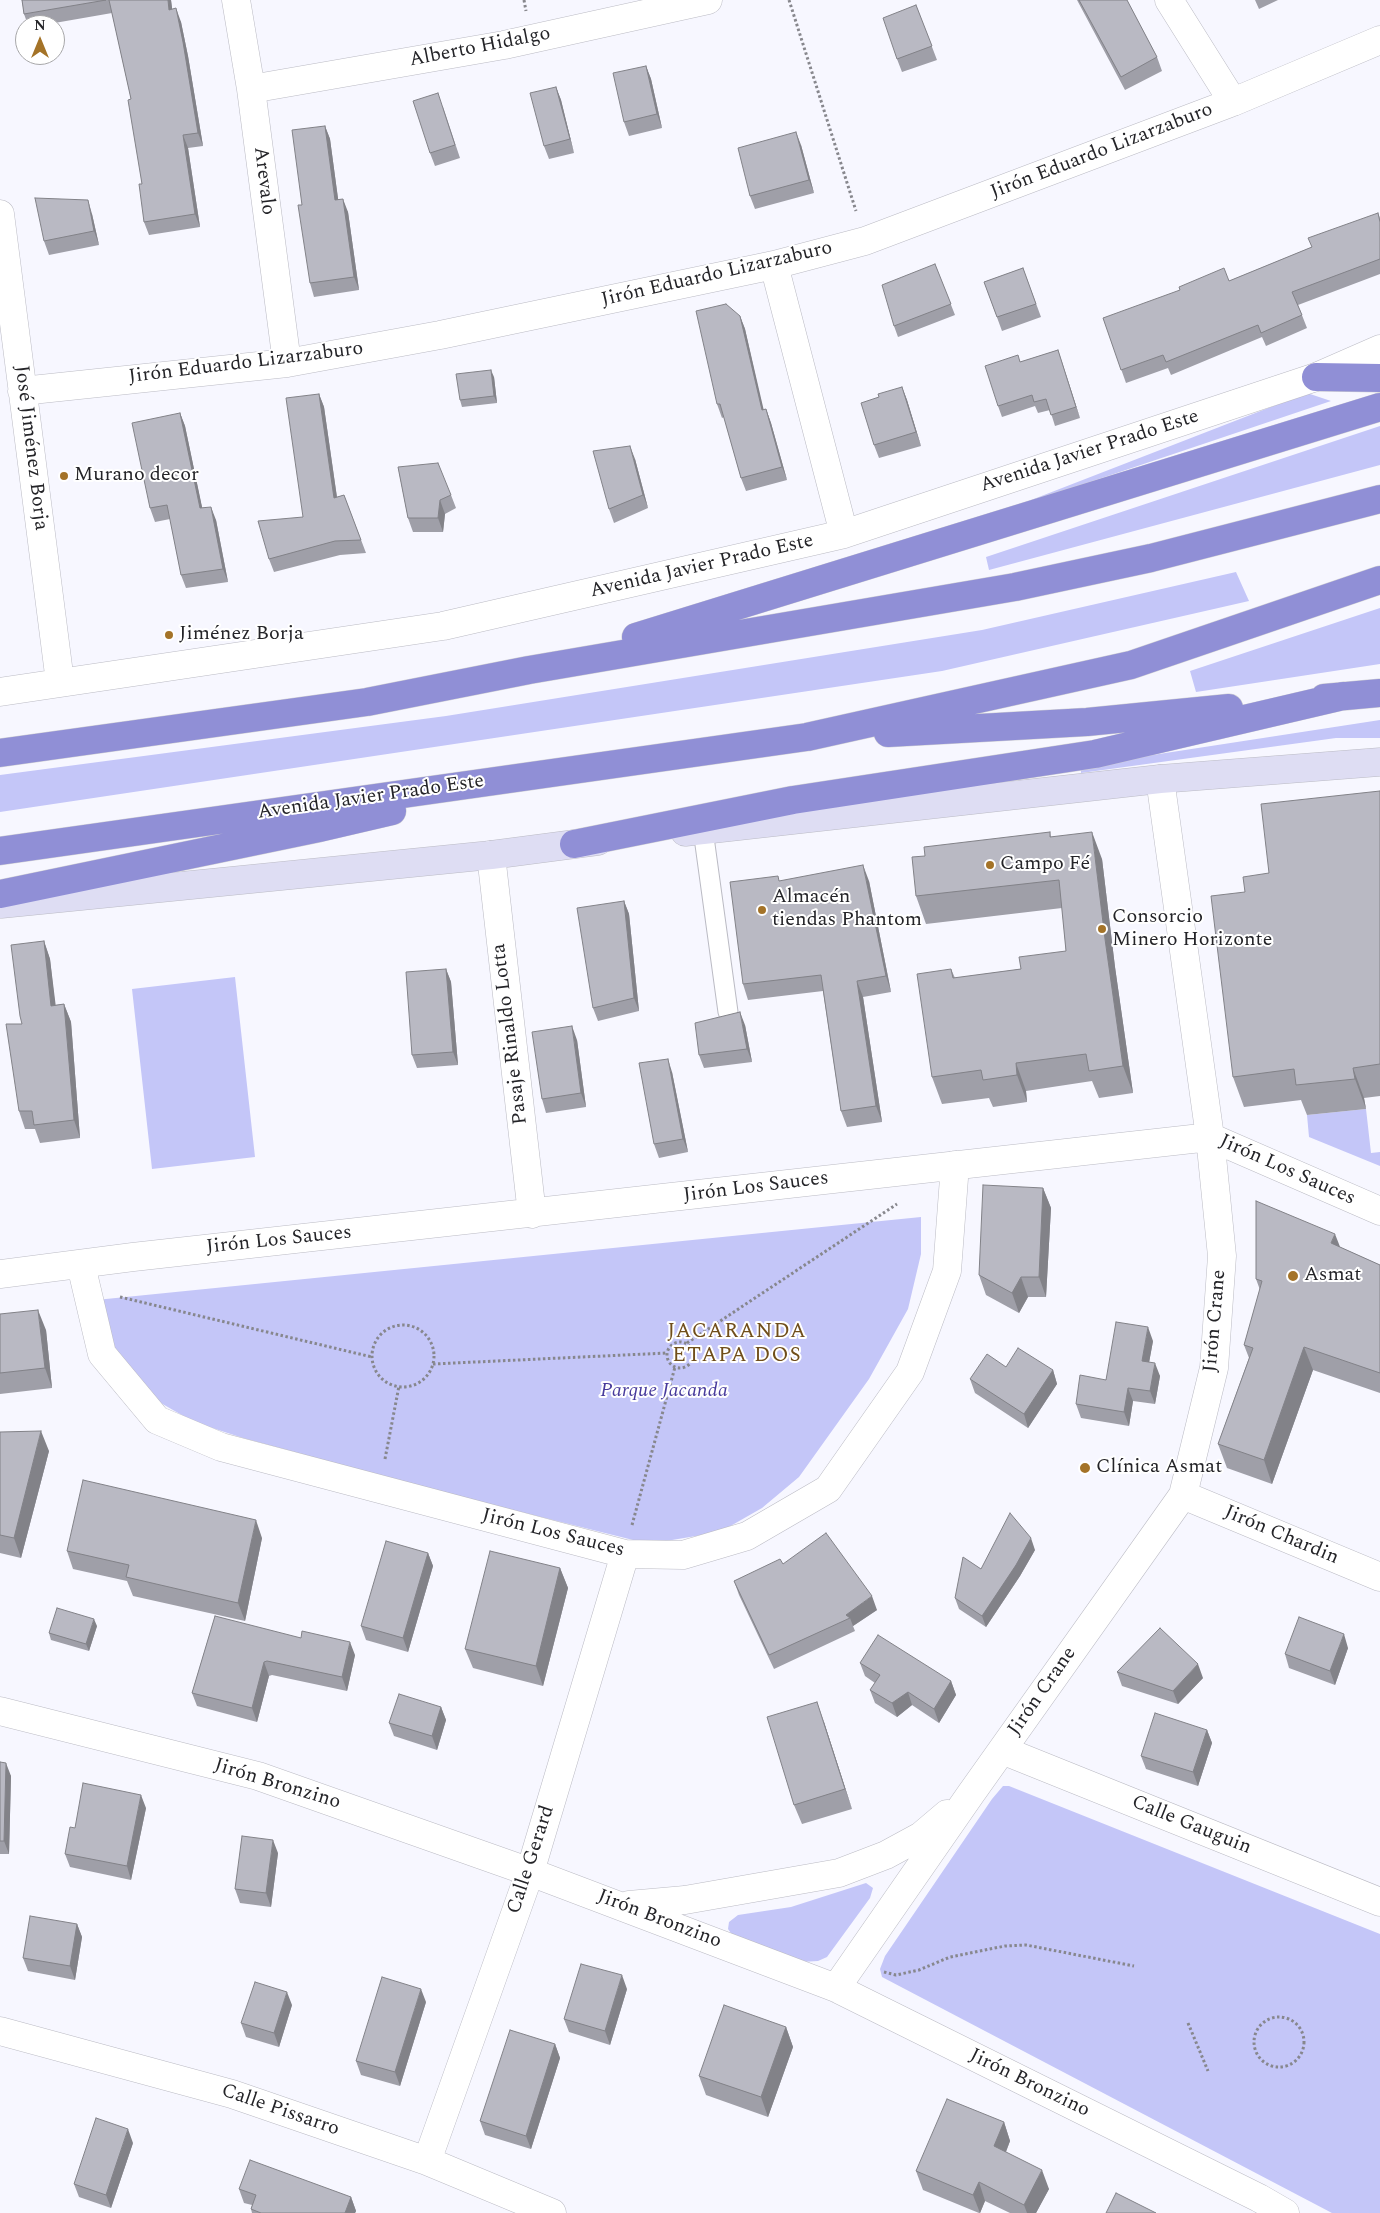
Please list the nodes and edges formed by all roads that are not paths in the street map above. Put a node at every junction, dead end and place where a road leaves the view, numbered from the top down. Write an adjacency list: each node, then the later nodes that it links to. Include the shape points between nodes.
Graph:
1 (236, 0): 5 (street, Arevalo)
2 (708, 0): 5 (street, Alberto Hidalgo, via 504,46)
3 (1169, 0): 6 (street)
4 (1380, 40): 6 (street, Jirón Eduardo Lizarzaburo)
5 (251, 89): 10 (street, Arevalo)
6 (1233, 102): 8 (street, Jirón Eduardo Lizarzaburo, via 866,240)
7 (0, 214): 13 (street, José Jiménez Borja)
8 (774, 265): 10 (street, Jirón Eduardo Lizarzaburo, via 440,335); 16 (street)
9 (1380, 349): 11 (street, Avenida Javier Prado Este)
10 (286, 363): 13 (street, Jirón Eduardo Lizarzaburo)
11 (1316, 377): 12 (highway); 16 (street, Avenida Javier Prado Este)
12 (1380, 378)
13 (22, 391): 19 (street, José Jiménez Borja)
14 (1380, 407): 18 (highway)
15 (1380, 499): 18 (highway, via 1151,558 1015,587)
16 (844, 534): 19 (street, Avenida Javier Prado Este, via 443,626)
17 (1380, 580): 24 (highway, Avenida Javier Prado Este, via 1131,665)
18 (529, 670): 23 (highway)
19 (60, 682): 20 (street, Avenida Javier Prado Este)
20 (0, 692)
21 (1380, 694): 22 (highway)
22 (1343, 696): 24 (highway, via 1087,722); 31 (highway, via 1095,754 793,800)
23 (367, 702): 25 (highway); 26 (highway)
24 (807, 737): 28 (highway, Avenida Javier Prado Este)
25 (0, 741)
26 (0, 753)
27 (1380, 762): 29 (street)
28 (563, 770): 32 (highway, Avenida Javier Prado Este); 34 (highway, via 319,828)
29 (1160, 779): 30 (street); 37 (street, Jirón Crane)
30 (702, 830): 31 (street); 36 (lane)
31 (574, 844): 33 (street)
32 (0, 851)
33 (491, 854): 35 (street); 40 (street, Pasaje Rinaldo Lotta)
34 (0, 894)
35 (0, 904)
36 (728, 1012)
37 (1210, 1138): 38 (street, Jirón Los Sauces); 39 (street, Jirón Los Sauces); 43 (street, Jirón Crane, via 1222,1256 1216,1350)
38 (955, 1165): 40 (street, Jirón Los Sauces); 44 (street, Jirón Los Sauces, via 947,1271 910,1372 828,1490 747,1536 683,1555)
39 (1380, 1211)
40 (532, 1214): 42 (street, Jirón Los Sauces, via 143,1256)
41 (0, 1274): 42 (street, Jirón Los Sauces)
42 (84, 1277): 44 (street, Jirón Los Sauces, via 102,1354 157,1420 221,1447)
43 (1183, 1495): 45 (street, Jirón Chardin); 47 (street, Jirón Crane)
44 (624, 1554): 49 (street, Calle Gerard)
45 (1380, 1577)
46 (0, 1711): 49 (street, Jirón Bronzino, via 258,1776)
47 (1002, 1750): 48 (street, Jirón Crane); 50 (street, Calle Gauguin)
48 (970, 1796): 51 (street, Jirón Crane, via 921,1836 886,1856 839,1873 685,1900); 52 (street, Jirón Crane)
49 (530, 1872): 51 (street, Jirón Bronzino); 54 (street, Calle Gerard)
50 (1380, 1902)
51 (622, 1906): 52 (street, Jirón Bronzino)
52 (836, 1988): 56 (street, Jirón Bronzino)
53 (0, 2031): 54 (street, Calle Pissarro, via 232,2094)
54 (427, 2161): 55 (street, Calle Pissarro)
55 (552, 2213)
56 (1285, 2213)

